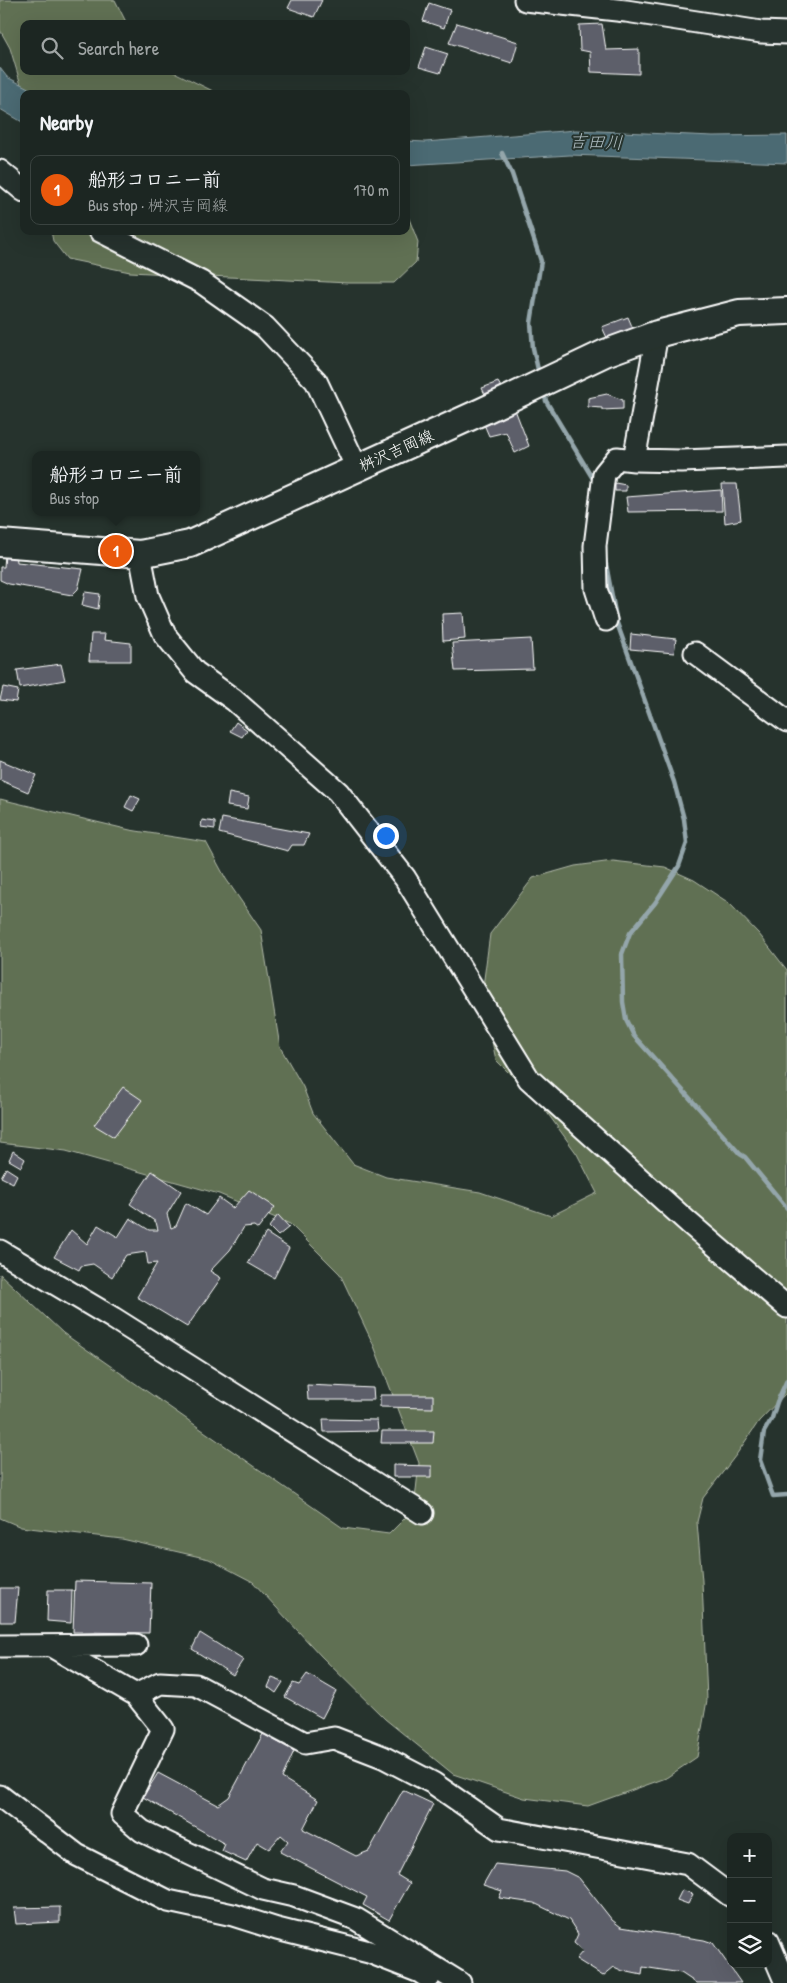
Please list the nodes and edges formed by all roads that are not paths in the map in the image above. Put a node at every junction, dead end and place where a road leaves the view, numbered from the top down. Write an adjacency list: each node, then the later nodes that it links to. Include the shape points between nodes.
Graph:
1 (525, 0): 2 (street)
2 (787, 34)
3 (0, 171): 4 (street)
4 (20, 188)
5 (108, 235): 10 (street, via 201,282 265,327 316,381)
6 (787, 311): 7 (main road, 桝沢吉岡線, via 739,313)
7 (657, 334): 9 (street); 10 (main road, 桝沢吉岡線, via 605,353)
8 (787, 457): 9 (street)
9 (634, 460): 13 (street, via 617,458 604,474 595,546 596,588)
10 (357, 468): 12 (main road, 桝沢吉岡線, via 190,544)
11 (0, 543): 12 (main road, 桝沢吉岡線)
12 (140, 554): 17 (street, via 148,596 165,635 195,672 234,700 338,792 405,878 529,1078)
13 (606, 620)
14 (695, 654): 15 (street)
15 (787, 721)
16 (0, 1251): 18 (street, via 113,1318)
17 (787, 1307)
18 (422, 1513)
19 (136, 1645): 21 (street)
20 (0, 1646): 21 (street)
21 (51, 1646): 22 (street)
22 (136, 1695): 24 (street, via 160,1683 196,1685 305,1743 334,1738 383,1757 433,1783 499,1829 688,1864); 27 (street, via 163,1729 122,1814 142,1831 264,1889 356,1918)
23 (0, 1796): 26 (street, via 76,1855 168,1901 369,1952)
24 (727, 1893)
25 (772, 1950): 28 (street)
26 (429, 1977)
27 (460, 1983)
28 (786, 1983)

